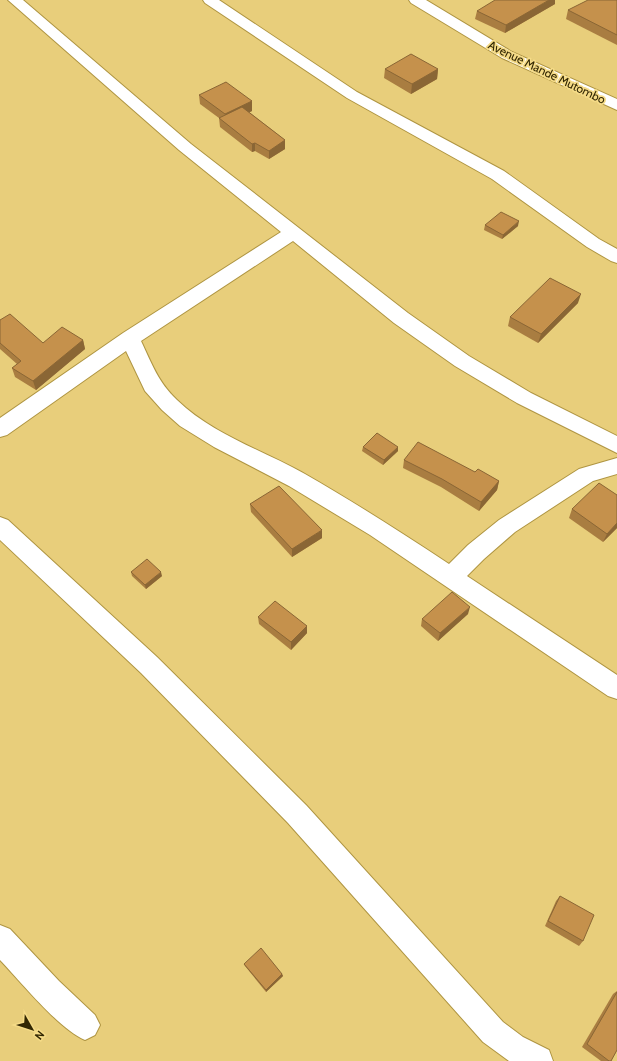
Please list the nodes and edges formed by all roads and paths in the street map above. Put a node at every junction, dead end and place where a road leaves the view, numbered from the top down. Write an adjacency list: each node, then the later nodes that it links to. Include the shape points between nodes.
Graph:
1 (12, 0): 5 (street)
2 (15, 0): 7 (street, via 186,147)
3 (210, 0): 8 (street, via 352,95 498,175 593,243)
4 (416, 0): 6 (street, Avenue Mande Mutombo, via 507,55)
5 (0, 6)
6 (617, 105)
7 (293, 233): 9 (street, via 216,280); 11 (street, via 401,318 462,361 524,398)
8 (617, 257)
9 (130, 338): 10 (street); 14 (street, via 152,386 187,421 297,480)
10 (0, 429)
11 (617, 445)
12 (617, 466): 14 (street, via 586,475 507,526)
13 (0, 526): 18 (street, via 149,665 297,814 493,1032)
14 (450, 577): 15 (street)
15 (617, 688)
16 (0, 939): 17 (street, via 49,991)
17 (86, 1025)
18 (530, 1060)

